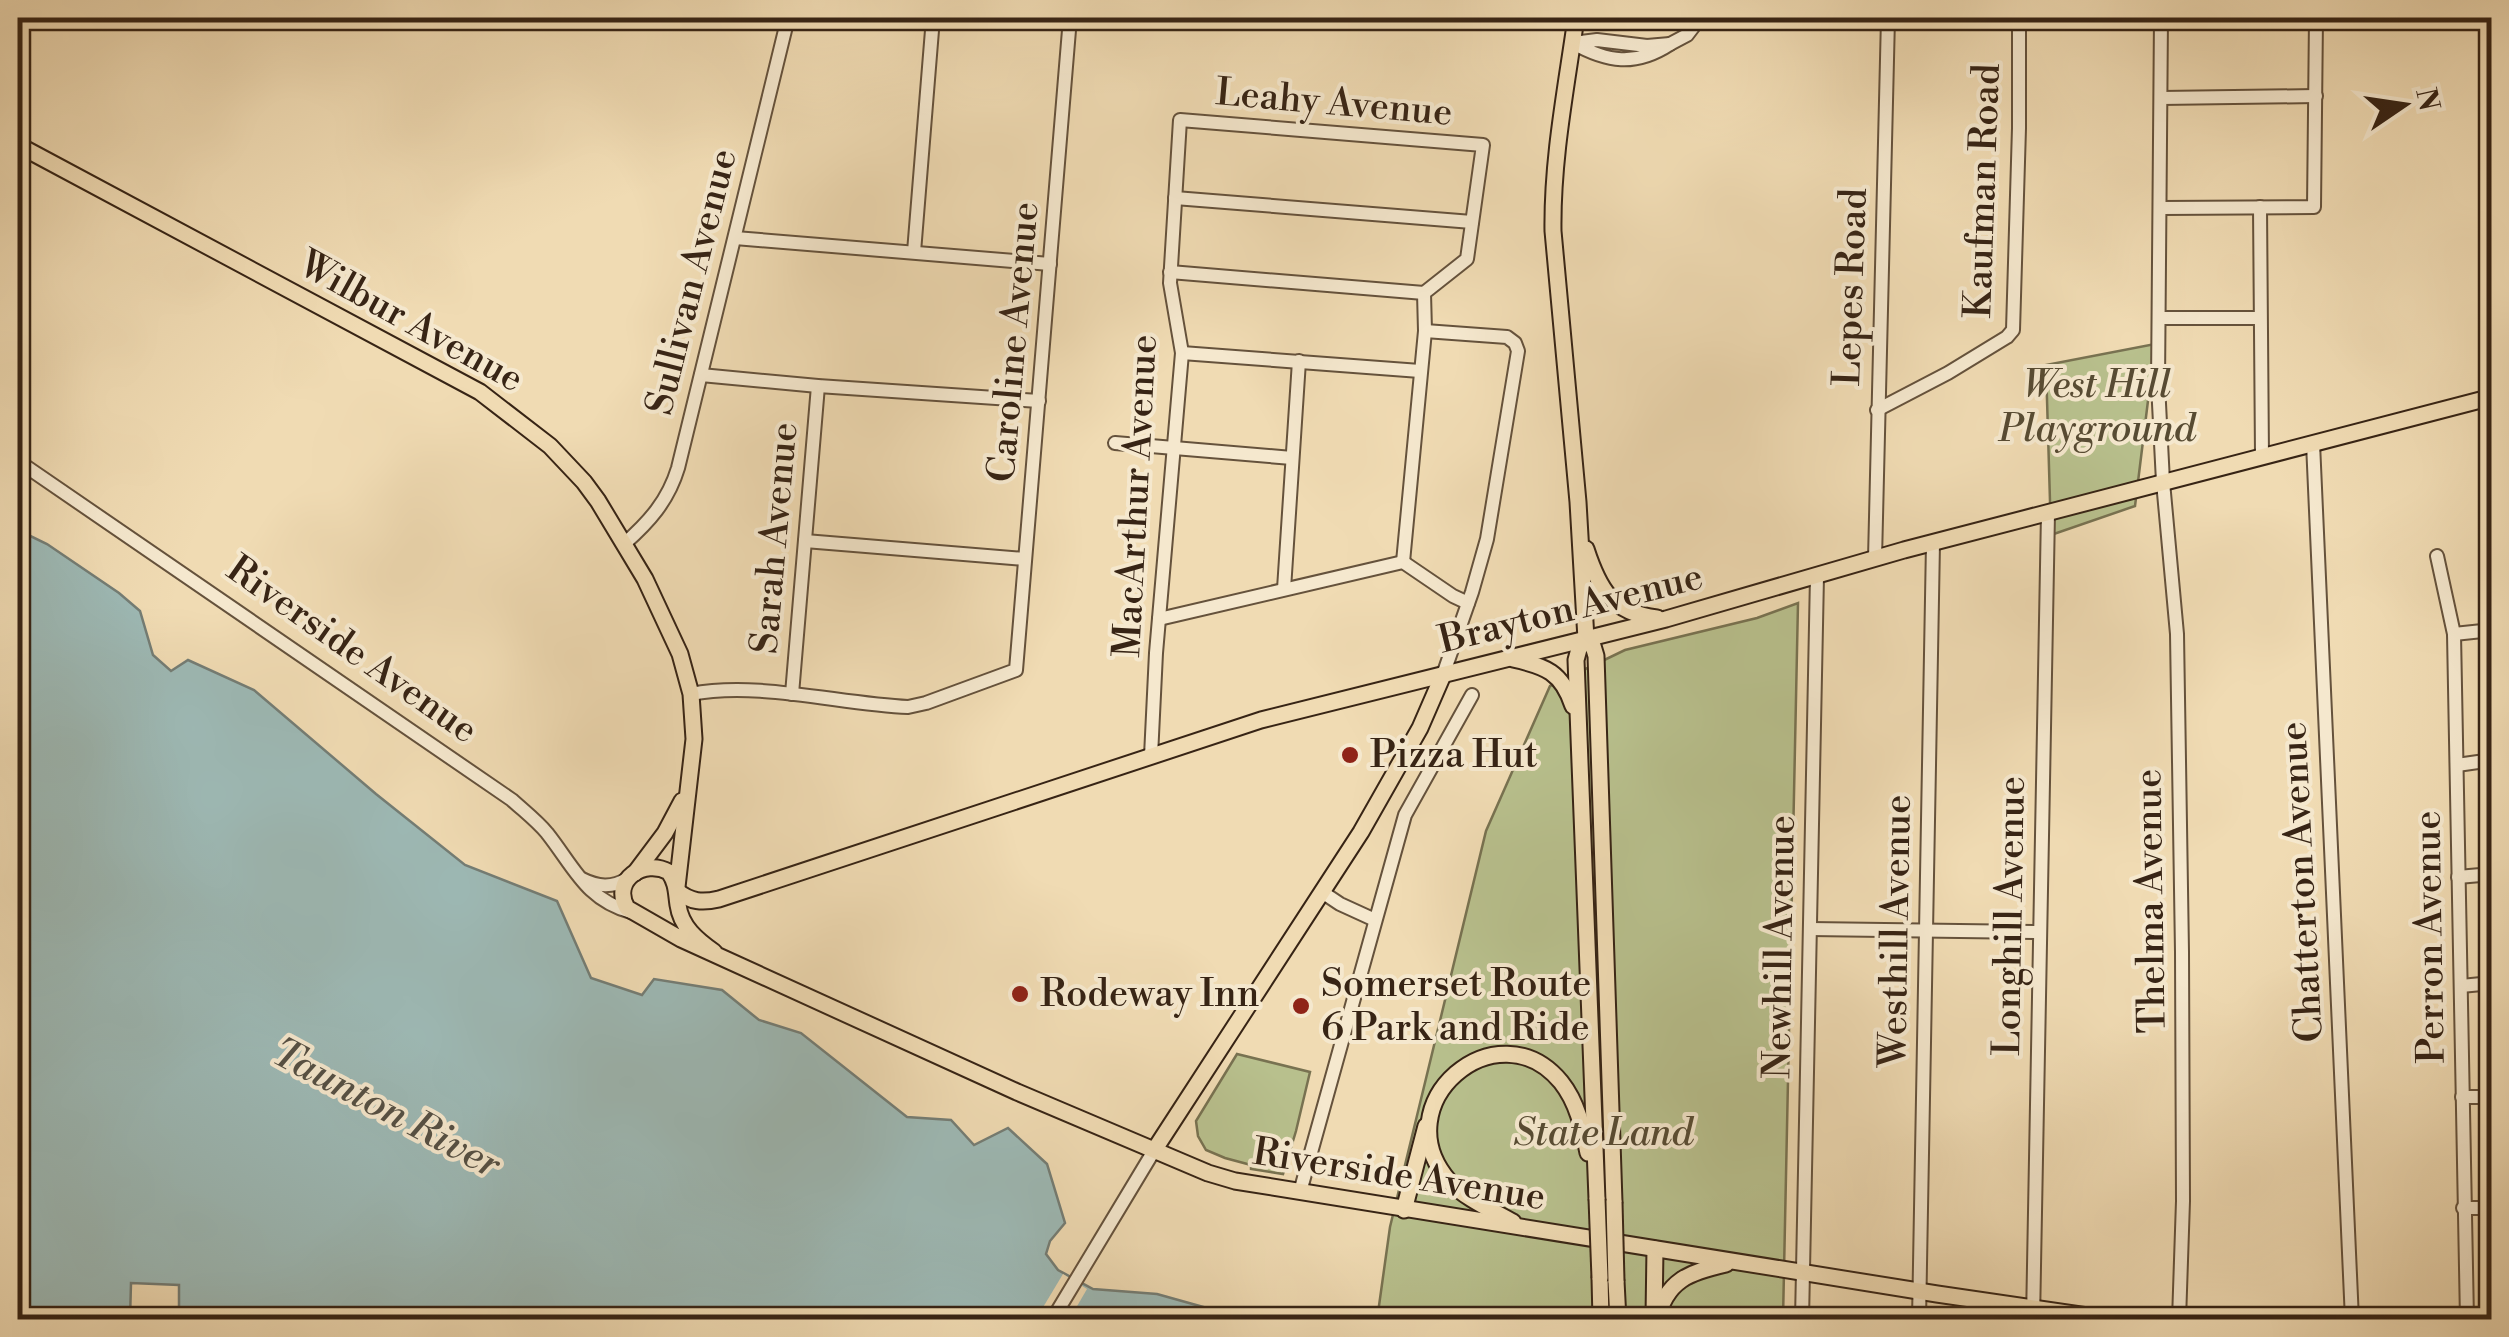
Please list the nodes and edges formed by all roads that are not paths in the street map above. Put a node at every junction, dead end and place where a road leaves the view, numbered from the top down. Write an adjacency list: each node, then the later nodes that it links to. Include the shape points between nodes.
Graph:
1 (788, 18): 19 (street, Sullivan Avenue)
2 (933, 18): 20 (street)
3 (1070, 18): 21 (street, Caroline Avenue)
4 (1576, 18): 10 (main road)
5 (1700, 18): 10 (street, via 1670,44)
6 (1888, 18): 34 (street, Lepes Road)
7 (2019, 18): 34 (street, Kaufman Road, via 2013,330)
8 (2160, 18): 12 (street, Thelma Avenue)
9 (2316, 18): 11 (street)
10 (1572, 43): 43 (main road, via 1553,231)
11 (2316, 96): 12 (street); 16 (street, via 2314,207)
12 (2161, 98): 17 (street, Thelma Avenue)
13 (1180, 120): 15 (street, MacArthur Avenue); 18 (street, Leahy Avenue, via 1482,145)
14 (18, 144): 46 (main road, Wilbur Avenue, via 492,400 566,463)
15 (1175, 198): 18 (street); 22 (street, MacArthur Avenue)
16 (2260, 207): 17 (street); 25 (street)
17 (2160, 208): 24 (street, Thelma Avenue)
18 (1472, 222): 23 (street, via 1468,260)
19 (735, 238): 20 (street); 30 (street, Sullivan Avenue)
20 (914, 252): 21 (street)
21 (1050, 264): 33 (street, Caroline Avenue)
22 (1170, 272): 23 (street); 27 (street, MacArthur Avenue)
23 (1424, 293): 26 (street)
24 (2159, 318): 25 (street); 41 (street, Thelma Avenue)
25 (2260, 318): 38 (street)
26 (1425, 331): 29 (street); 53 (street, via 1505,336 1518,353 1492,513)
27 (1182, 353): 28 (street); 37 (street, MacArthur Avenue)
28 (1299, 361): 29 (street); 39 (street)
29 (1420, 371): 50 (street)
30 (701, 375): 31 (street); 46 (street, Sullivan Avenue, via 673,484 652,518)
31 (818, 386): 33 (street); 44 (street, Sarah Avenue)
32 (2492, 397): 35 (main road, Brayton Avenue)
33 (1039, 401): 48 (street, Caroline Avenue)
34 (1877, 410): 49 (street, Lepes Road)
35 (2312, 442): 38 (main road, Brayton Avenue); 107 (street, Chatterton Avenue)
36 (1115, 443): 37 (street)
37 (1174, 448): 39 (street); 54 (street, MacArthur Avenue)
38 (2262, 456): 41 (main road, Brayton Avenue)
39 (1292, 458): 52 (street)
40 (18, 461): 72 (street, Riverside Avenue, via 512,800)
41 (2163, 482): 42 (main road, Brayton Avenue); 106 (street, Thelma Avenue, via 2177,634)
42 (2048, 513): 45 (main road, Brayton Avenue); 79 (street, Longhill Avenue)
43 (1580, 529): 55 (main road, via 1610,598 1634,614); 58 (main road)
44 (805, 541): 48 (street); 62 (street, Sarah Avenue)
45 (1933, 543): 49 (main road, Brayton Avenue); 78 (street, Westhill Avenue)
46 (624, 544): 61 (main road, Wilbur Avenue, via 663,615)
47 (2437, 556): 57 (street, Perron Avenue)
48 (1025, 559): 62 (street, Caroline Avenue, via 1016,670 908,707)
49 (1875, 559): 51 (main road, Brayton Avenue)
50 (1403, 562): 52 (street); 53 (street)
51 (1817, 576): 55 (main road, Brayton Avenue); 77 (street, Newhill Avenue)
52 (1284, 588): 54 (street)
53 (1468, 604): 60 (street)
54 (1159, 619): 65 (street, MacArthur Avenue)
55 (1666, 619): 58 (main road, Brayton Avenue)
56 (2492, 630): 57 (street)
57 (2454, 634): 67 (street, Perron Avenue)
58 (1586, 639): 59 (main road, Brayton Avenue); 64 (main road, via 1576,660); 88 (main road, via 1596,660)
59 (1509, 658): 60 (main road, Brayton Avenue); 64 (main road, via 1558,678)
60 (1444, 675): 65 (main road, Brayton Avenue, via 1261,720); 74 (main road, via 1397,770)
61 (691, 694): 62 (street); 68 (main road, Wilbur Avenue)
62 (792, 694)
63 (1472, 695): 76 (street, via 1405,815)
64 (1579, 731): 88 (main road)
65 (1151, 756): 73 (main road, Brayton Avenue, via 720,899 695,901)
66 (2492, 760): 67 (street)
67 (2458, 765): 71 (street, Perron Avenue)
68 (690, 773): 70 (main road, Wilbur Avenue, via 671,824); 73 (main road, Wilbur Avenue)
69 (2492, 874): 71 (street)
70 (631, 876): 72 (street, via 604,886); 73 (main road, via 662,868); 75 (main road, via 622,899)
71 (2458, 877): 82 (street, Perron Avenue)
72 (580, 878): 75 (street, Riverside Avenue, via 597,896)
73 (677, 891): 75 (main road, via 668,908); 80 (main road, Riverside Avenue, via 686,927)
74 (1322, 892): 76 (street); 86 (main road)
75 (634, 913): 80 (main road, Riverside Avenue)
76 (1375, 920): 87 (street)
77 (1810, 929): 78 (street); 95 (street, Newhill Avenue)
78 (1926, 932): 79 (street); 97 (street, Westhill Avenue)
79 (2040, 932): 98 (street, Longhill Avenue)
80 (714, 952): 86 (main road, Riverside Avenue)
81 (2492, 983): 82 (street)
82 (2461, 986): 83 (street, Perron Avenue)
83 (2462, 1097): 84 (street); 89 (street, Perron Avenue)
84 (2492, 1097)
85 (1432, 1109): 88 (main road, via 1445,1083 1476,1060 1505,1054 1541,1065 1560,1080 1576,1109); 91 (main road); 92 (main road, via 1431,1144 1446,1178)
86 (1155, 1149): 87 (main road, Riverside Avenue, via 1234,1181); 99 (street)
87 (1300, 1192): 91 (main road, Riverside Avenue)
88 (1605, 1200): 96 (main road, bridge)
89 (2463, 1208): 90 (street); 108 (street, Perron Avenue)
90 (2492, 1208)
91 (1404, 1210): 92 (main road, Riverside Avenue)
92 (1526, 1229): 93 (main road, Riverside Avenue)
93 (1655, 1249): 94 (main road, Riverside Avenue); 102 (main road)
94 (1735, 1262): 95 (main road, Riverside Avenue); 102 (main road, via 1682,1279)
95 (1803, 1273): 97 (main road, Riverside Avenue); 103 (street, Newhill Avenue)
96 (1608, 1279): 100 (main road); 101 (main road)
97 (1919, 1291): 98 (main road, Riverside Avenue); 104 (street, Westhill Avenue)
98 (2033, 1313): 105 (main road, Riverside Avenue)
99 (1052, 1320)
100 (1601, 1320)
101 (1618, 1320)
102 (1655, 1320)
103 (1802, 1320)
104 (1919, 1320)
105 (2114, 1320)
106 (2179, 1320)
107 (2352, 1320)
108 (2467, 1320)

